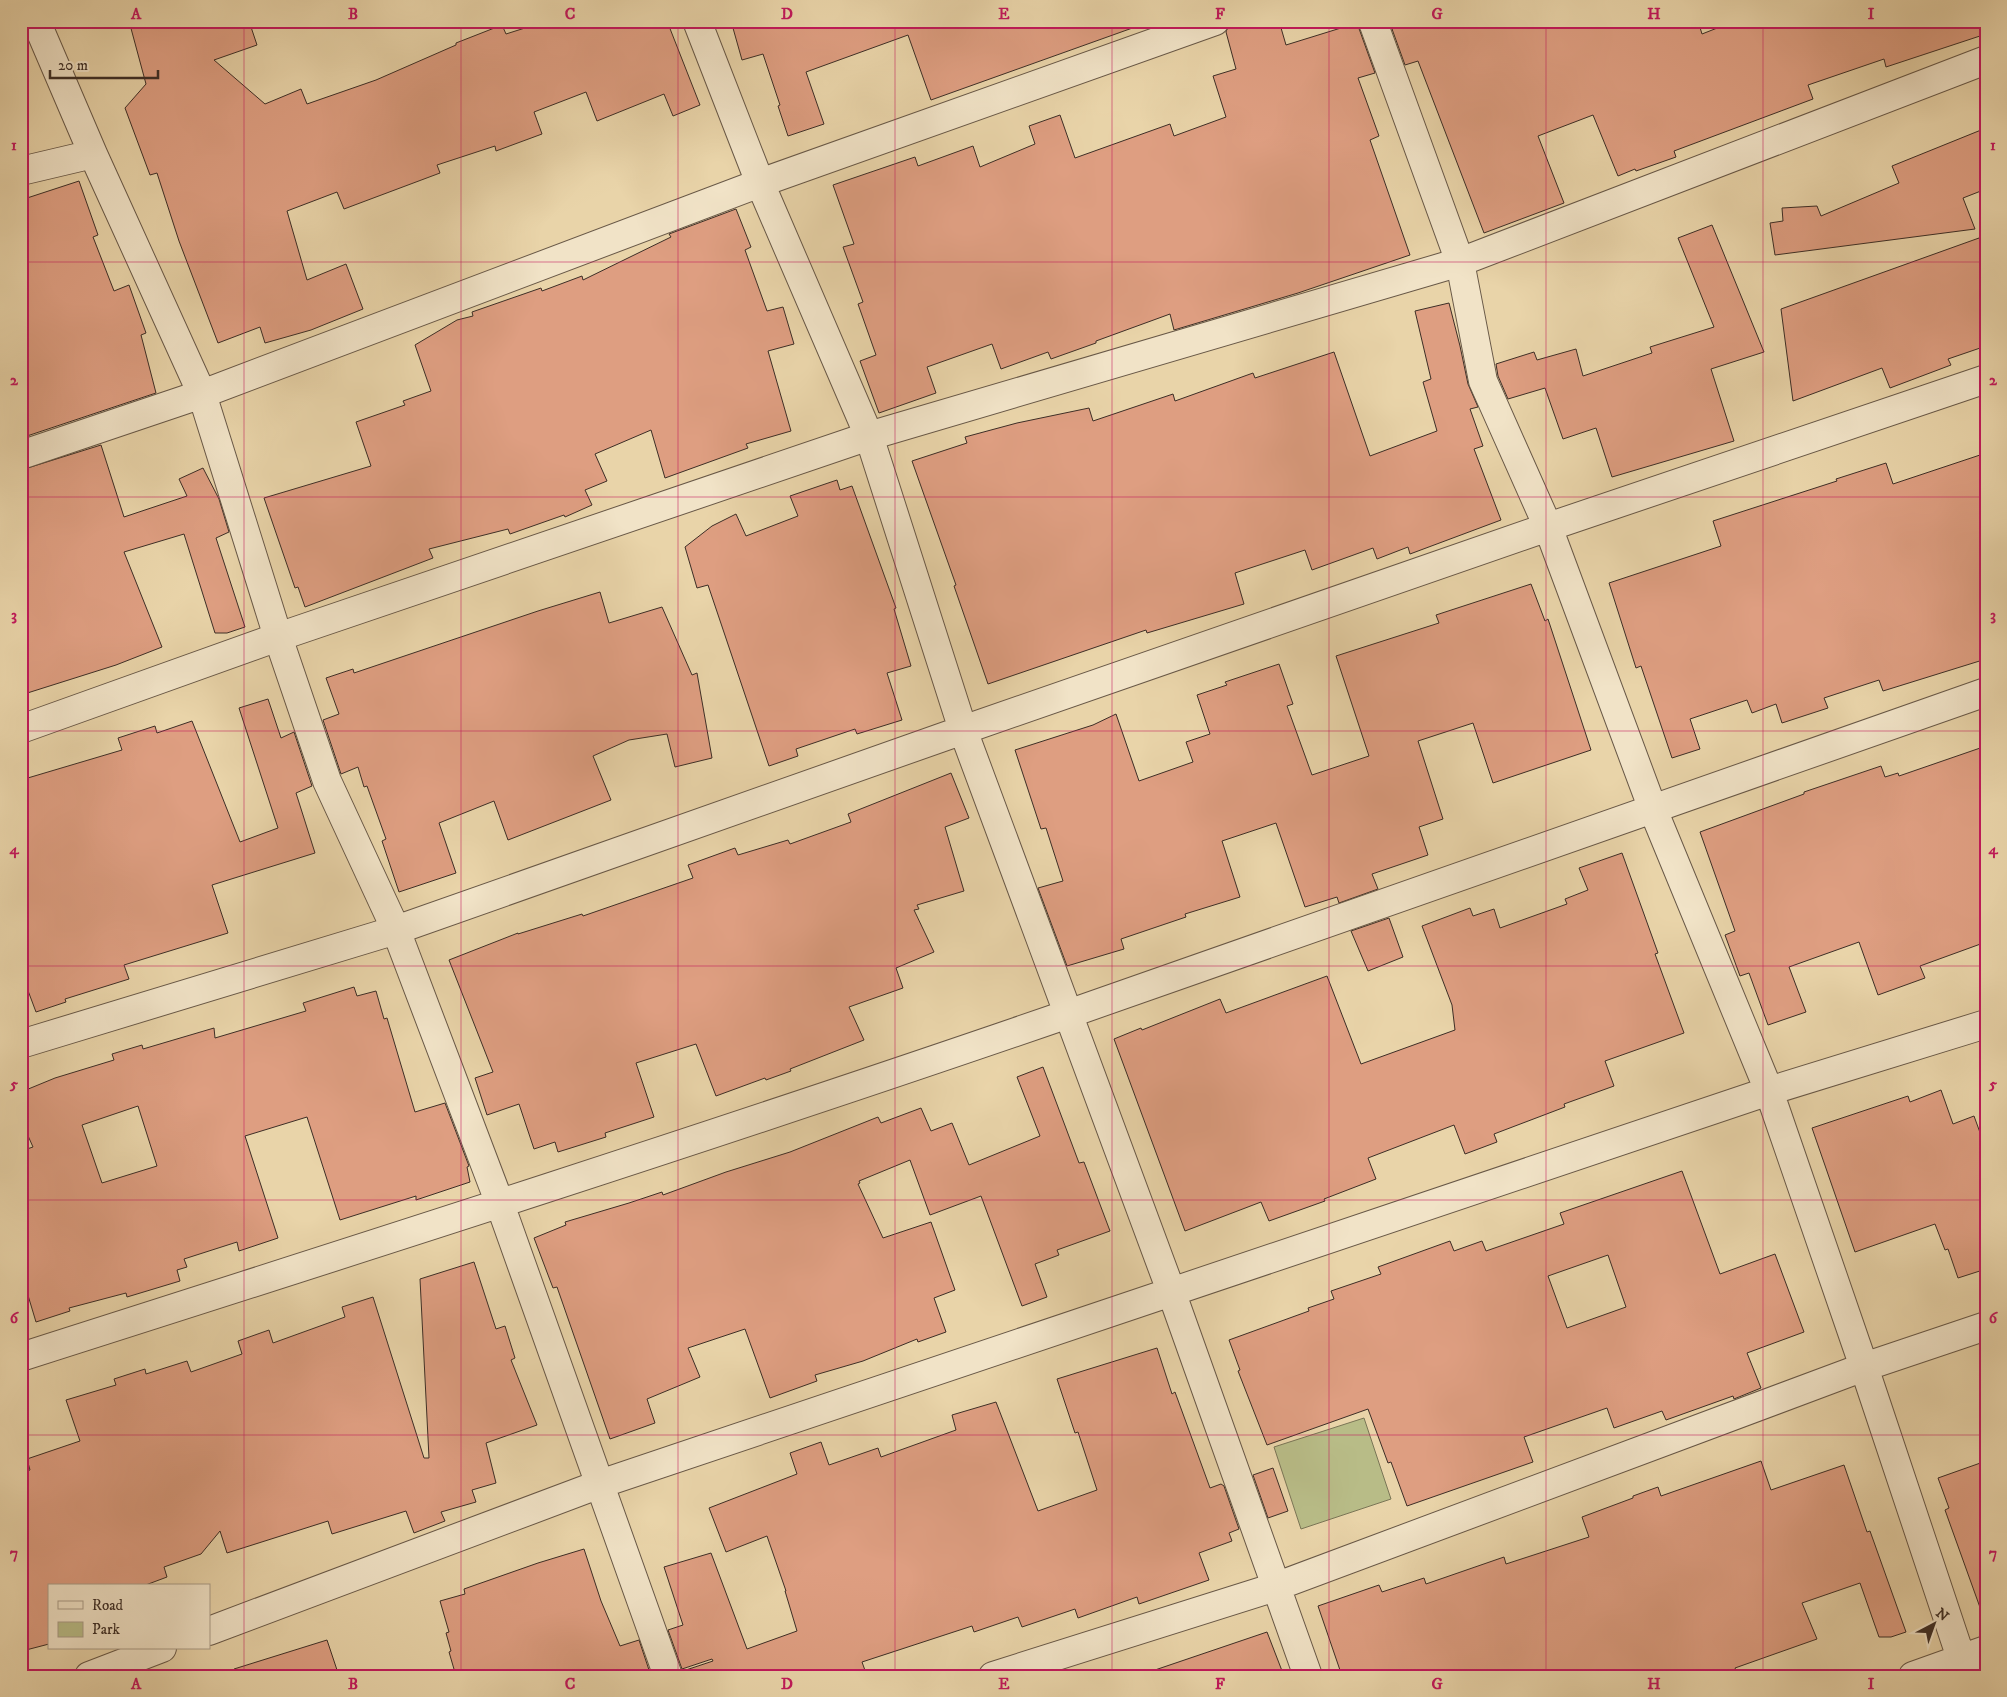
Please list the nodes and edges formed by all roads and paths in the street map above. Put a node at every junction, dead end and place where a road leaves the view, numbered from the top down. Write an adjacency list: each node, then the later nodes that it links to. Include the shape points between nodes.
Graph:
1 (36, 21): 6 (street)
2 (697, 21): 8 (street)
3 (1214, 21): 8 (street)
4 (1376, 22): 9 (street)
5 (1986, 60): 9 (street)
6 (93, 154): 7 (street); 11 (street)
7 (21, 171)
8 (760, 183): 11 (street); 12 (street)
9 (1460, 262): 12 (street); 14 (street, via 1482,381)
10 (1986, 379): 14 (street)
11 (202, 394): 13 (street); 15 (street)
12 (869, 436): 15 (street); 18 (street)
13 (21, 455)
14 (1548, 527): 18 (street); 19 (street)
15 (278, 638): 17 (street); 20 (street, via 326,781)
16 (1986, 692): 19 (street)
17 (21, 730)
18 (964, 730): 20 (street); 21 (street)
19 (1652, 807): 21 (street); 24 (street)
20 (396, 930): 23 (street); 25 (street)
21 (1069, 1013): 25 (street); 26 (street)
22 (1986, 1024): 24 (street)
23 (21, 1044)
24 (1769, 1091): 26 (street); 29 (street)
25 (500, 1204): 28 (street); 30 (street)
26 (1171, 1291): 30 (street); 31 (street)
27 (1986, 1326): 29 (street)
28 (21, 1357)
29 (1864, 1367): 31 (street); 35 (street)
30 (600, 1484): 32 (street); 37 (street)
31 (1275, 1587): 38 (street); 39 (street)
32 (210, 1631)
33 (157, 1650): 36 (street)
34 (1986, 1650): 35 (street)
35 (1964, 1667): 40 (street)
36 (89, 1676)
37 (668, 1676)
38 (993, 1676)
39 (1308, 1676)
40 (1913, 1676)

